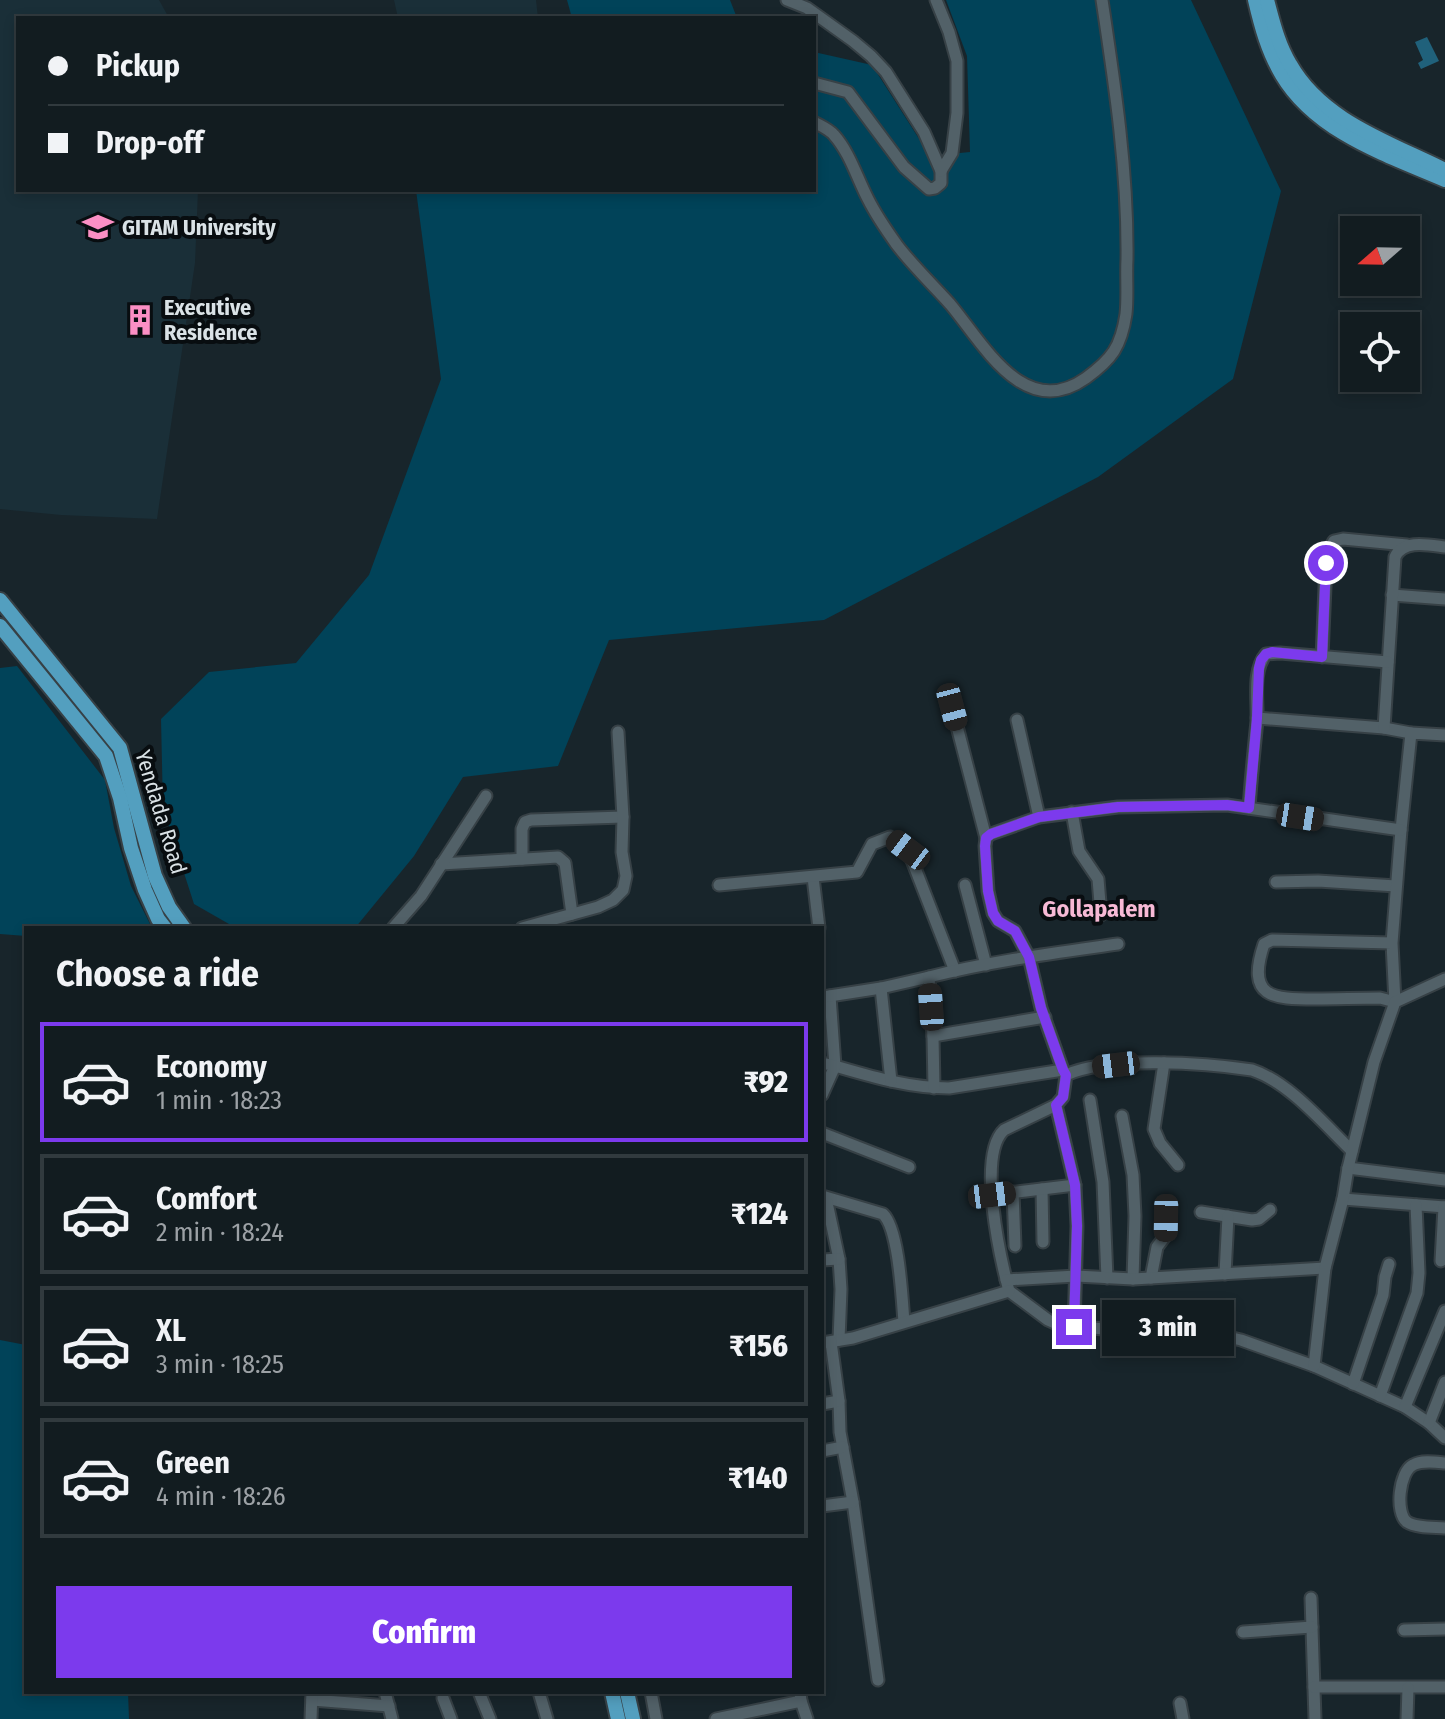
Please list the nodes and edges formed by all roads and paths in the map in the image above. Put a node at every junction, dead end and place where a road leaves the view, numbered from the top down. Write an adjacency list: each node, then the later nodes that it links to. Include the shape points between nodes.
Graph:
1 (787, 0): 9 (street, via 807,8 886,72 924,132)
2 (936, 0): 9 (street, via 957,61 952,153)
3 (1102, 0): 7 (street, via 1125,173 1126,314 1113,356 1078,384 1034,389 1006,372 897,246 833,133)
4 (1255, 0): 10 (main road, via 1280,71 1319,117)
5 (1267, 0): 8 (main road, via 1290,64 1325,107)
6 (816, 84): 9 (street, via 848,92 904,167 929,189 941,183)
7 (816, 123)
8 (1445, 170)
9 (941, 171)
10 (1445, 180)
11 (1412, 545): 12 (street); 13 (street, via 1395,557); 17 (street, via 1334,541 1326,563)
12 (1445, 547)
13 (1392, 595): 14 (street); 18 (street)
14 (1445, 599)
15 (0, 600): 43 (main road, Yendada Road, via 120,748 155,876)
16 (0, 626): 42 (main road, Yendada Road, via 106,756 145,890)
17 (1322, 657): 18 (street); 20 (street, via 1266,654 1259,668)
18 (1388, 662): 22 (street)
19 (952, 707): 32 (street)
20 (1257, 718): 22 (street); 27 (street)
21 (1017, 720): 30 (street)
22 (1384, 728): 24 (street)
23 (618, 732): 29 (street)
24 (1411, 733): 25 (street); 31 (street)
25 (1445, 735)
26 (486, 796): 34 (street)
27 (1249, 808): 28 (street); 31 (street)
28 (1072, 812): 30 (street); 41 (street, via 1079,851 1098,879)
29 (623, 817): 33 (street, via 525,822); 40 (street, via 623,890 613,900)
30 (1039, 817): 32 (street)
31 (1401, 830): 39 (street)
32 (986, 838): 49 (street, via 993,913 1015,931)
33 (522, 859): 34 (street); 40 (street, via 562,859)
34 (441, 864): 44 (street)
35 (813, 877): 37 (street); 46 (street); 51 (street, via 857,872 872,844 890,837 908,850)
36 (1276, 882): 39 (street)
37 (719, 885)
38 (965, 885): 50 (street)
39 (1396, 886): 47 (street)
40 (572, 914): 45 (street)
41 (1101, 915)
42 (163, 926)
43 (183, 926)
44 (395, 926)
45 (529, 926)
46 (819, 926)
47 (1392, 943): 56 (street); 56 (street, via 1272,940 1264,944 1258,967 1266,991 1283,999)
48 (1118, 944): 49 (street)
49 (1029, 957): 50 (street); 57 (street)
50 (986, 965): 51 (street)
51 (955, 971): 52 (street)
52 (929, 977): 54 (street); 58 (street)
53 (1445, 979): 56 (street)
54 (881, 988): 55 (street); 63 (street)
55 (826, 996): 61 (street)
56 (1395, 1002): 70 (street)
57 (1045, 1017): 58 (street); 62 (street)
58 (933, 1036): 64 (street)
59 (824, 1063): 61 (street)
60 (1164, 1063): 62 (street); 70 (street, via 1260,1073 1305,1104); 71 (street, via 1154,1129)
61 (835, 1066): 63 (street); 65 (street)
62 (1064, 1073): 64 (street); 67 (street, via 1063,1097)
63 (891, 1081): 64 (street)
64 (934, 1088)
65 (824, 1091)
66 (1090, 1100): 96 (street, via 1104,1194)
67 (1056, 1105): 75 (street); 78 (street, via 998,1136)
68 (1122, 1116): 98 (street, via 1133,1175)
69 (824, 1134): 72 (street)
70 (1352, 1151): 73 (street)
71 (1178, 1165)
72 (909, 1167)
73 (1348, 1168): 74 (street); 80 (street)
74 (1445, 1180)
75 (1075, 1185): 76 (street); 95 (street)
76 (1042, 1189): 77 (street); 87 (street)
77 (1013, 1192): 78 (street); 88 (street)
78 (992, 1195): 99 (street)
79 (824, 1197): 89 (street); 101 (street, via 887,1218)
80 (1343, 1199): 81 (street); 93 (street)
81 (1416, 1205): 82 (street); 107 (street, via 1417,1293)
82 (1444, 1207): 91 (street)
83 (1270, 1210): 85 (street, via 1252,1220)
84 (1201, 1212): 85 (street)
85 (1228, 1216): 94 (street)
86 (1166, 1218): 97 (street, via 1166,1235 1157,1247)
87 (1043, 1242)
88 (1015, 1246)
89 (839, 1259): 90 (street); 103 (street, via 841,1289)
90 (824, 1260)
91 (1441, 1261)
92 (1389, 1264): 106 (street)
93 (1325, 1268): 94 (street); 104 (street)
94 (1225, 1274): 97 (street)
95 (1076, 1276): 96 (street); 99 (street); 102 (street)
96 (1107, 1278): 98 (street)
97 (1151, 1278): 98 (street)
98 (1133, 1279)
99 (1007, 1285): 101 (street); 102 (street, via 1048,1320)
100 (1445, 1311): 110 (street)
101 (904, 1322): 103 (street)
102 (1074, 1327): 104 (street, via 1215,1334)
103 (831, 1342): 108 (street)
104 (1314, 1366): 106 (street)
105 (1445, 1382): 111 (street)
106 (1353, 1384): 107 (street)
107 (1380, 1396): 110 (street)
108 (839, 1401): 109 (street); 113 (street)
109 (824, 1404)
110 (1405, 1407): 111 (street)
111 (1429, 1423): 112 (street)
112 (1445, 1438)
113 (843, 1447): 114 (street); 116 (street)
114 (824, 1451)
115 (1445, 1463): 118 (street, via 1412,1465 1402,1479 1400,1505 1405,1521)
116 (853, 1502): 117 (street); 124 (street)
117 (824, 1506)
118 (1445, 1528)
119 (1311, 1598): 120 (street)
120 (1312, 1627): 123 (street); 125 (street)
121 (1445, 1629): 122 (street)
122 (1404, 1630)
123 (1243, 1632)
124 (878, 1680)
125 (1314, 1687): 127 (street); 151 (street)
126 (1445, 1687): 127 (street)
127 (1408, 1688): 152 (street)
128 (386, 1694): 138 (street)
129 (480, 1694): 143 (street)
130 (540, 1694): 144 (street)
131 (612, 1694): 145 (main road)
132 (629, 1694): 146 (main road)
133 (651, 1694): 147 (street)
134 (312, 1696): 138 (street); 140 (street)
135 (801, 1696): 139 (street); 149 (street)
136 (443, 1698): 142 (street)
137 (1180, 1703): 150 (street)
138 (389, 1706): 141 (street)
139 (749, 1716): 148 (street)
140 (311, 1719)
141 (392, 1719)
142 (451, 1719)
143 (490, 1719)
144 (547, 1719)
145 (618, 1719)
146 (633, 1719)
147 (656, 1719)
148 (716, 1719)
149 (807, 1719)
150 (1183, 1719)
151 (1315, 1719)
152 (1407, 1719)

